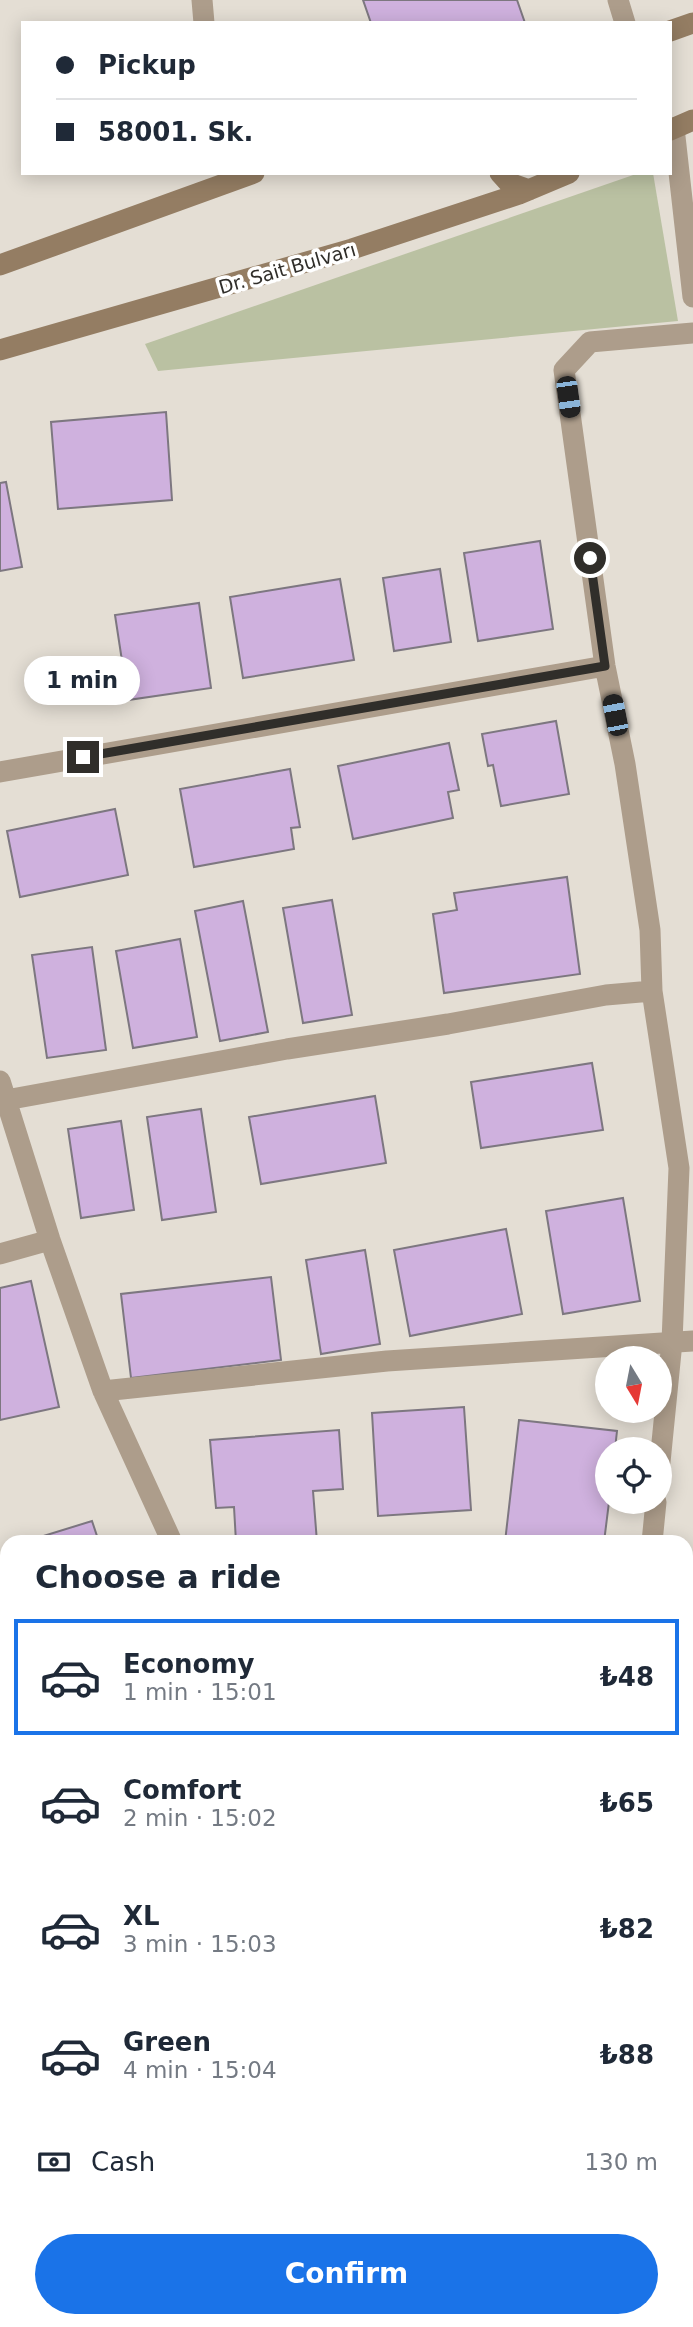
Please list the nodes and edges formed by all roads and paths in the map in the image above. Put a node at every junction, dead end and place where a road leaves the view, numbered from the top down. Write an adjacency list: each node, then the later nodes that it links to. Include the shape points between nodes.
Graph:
1 (202, 0): 3 (street)
2 (618, 0): 4 (street)
3 (204, 21)
4 (624, 21)
5 (693, 23): 6 (main road)
6 (672, 30)
7 (679, 126): 14 (street)
8 (242, 175): 11 (main road)
9 (502, 175): 12 (main road, via 509,183)
10 (564, 175): 12 (main road, Dr. Sait Bulvarı)
11 (224, 178): 13 (main road)
12 (529, 190): 16 (main road, Dr. Sait Bulvarı, via 352,250)
13 (0, 265)
14 (693, 297)
15 (693, 333): 17 (street, via 590,342 564,370)
16 (0, 350)
17 (605, 666): 18 (street); 19 (street, via 650,930)
18 (0, 772)
19 (652, 991): 20 (street); 21 (street)
20 (3, 1090): 22 (street)
21 (686, 1166): 24 (street)
22 (50, 1240): 23 (street); 25 (street)
23 (0, 1254)
24 (682, 1342): 25 (street, via 387,1361); 26 (street)
25 (103, 1391): 28 (street)
26 (665, 1437)
27 (655, 1514): 29 (street)
28 (169, 1535)
29 (653, 1535)

